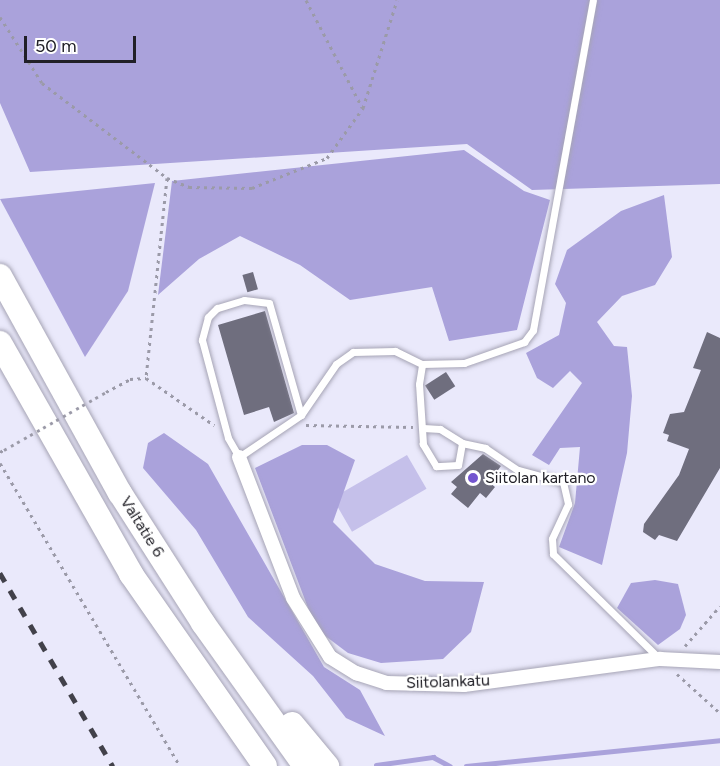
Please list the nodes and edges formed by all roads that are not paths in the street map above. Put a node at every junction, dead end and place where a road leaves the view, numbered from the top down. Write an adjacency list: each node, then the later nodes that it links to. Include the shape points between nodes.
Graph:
1 (593, 0): 4 (lane, via 533,330 524,342 464,363 440,368)
2 (0, 276): 9 (highway, Valtatie 6)
3 (0, 343): 12 (highway, Valtatie 6, via 131,574)
4 (422, 364): 5 (lane, via 395,351 353,352 336,364); 6 (lane)
5 (301, 415): 8 (lane); 8 (lane, via 269,303 244,300 217,308 208,317 202,340 228,438)
6 (423, 428): 7 (lane, via 440,429); 7 (lane, via 423,444 436,466 458,465)
7 (462, 443): 10 (lane, via 485,448 518,470 563,482 568,504 552,539 554,554)
8 (239, 457): 10 (street, Siitolankatu, via 293,598 330,657 356,673 386,683 464,685)
9 (120, 493): 15 (highway, Valtatie 6, via 203,623); 16 (highway)
10 (667, 659): 11 (street, Siitolankatu)
11 (720, 662)
12 (202, 677): 13 (highway); 14 (highway, Valtatie 6)
13 (244, 766)
14 (265, 766)
15 (305, 766)
16 (327, 766)

